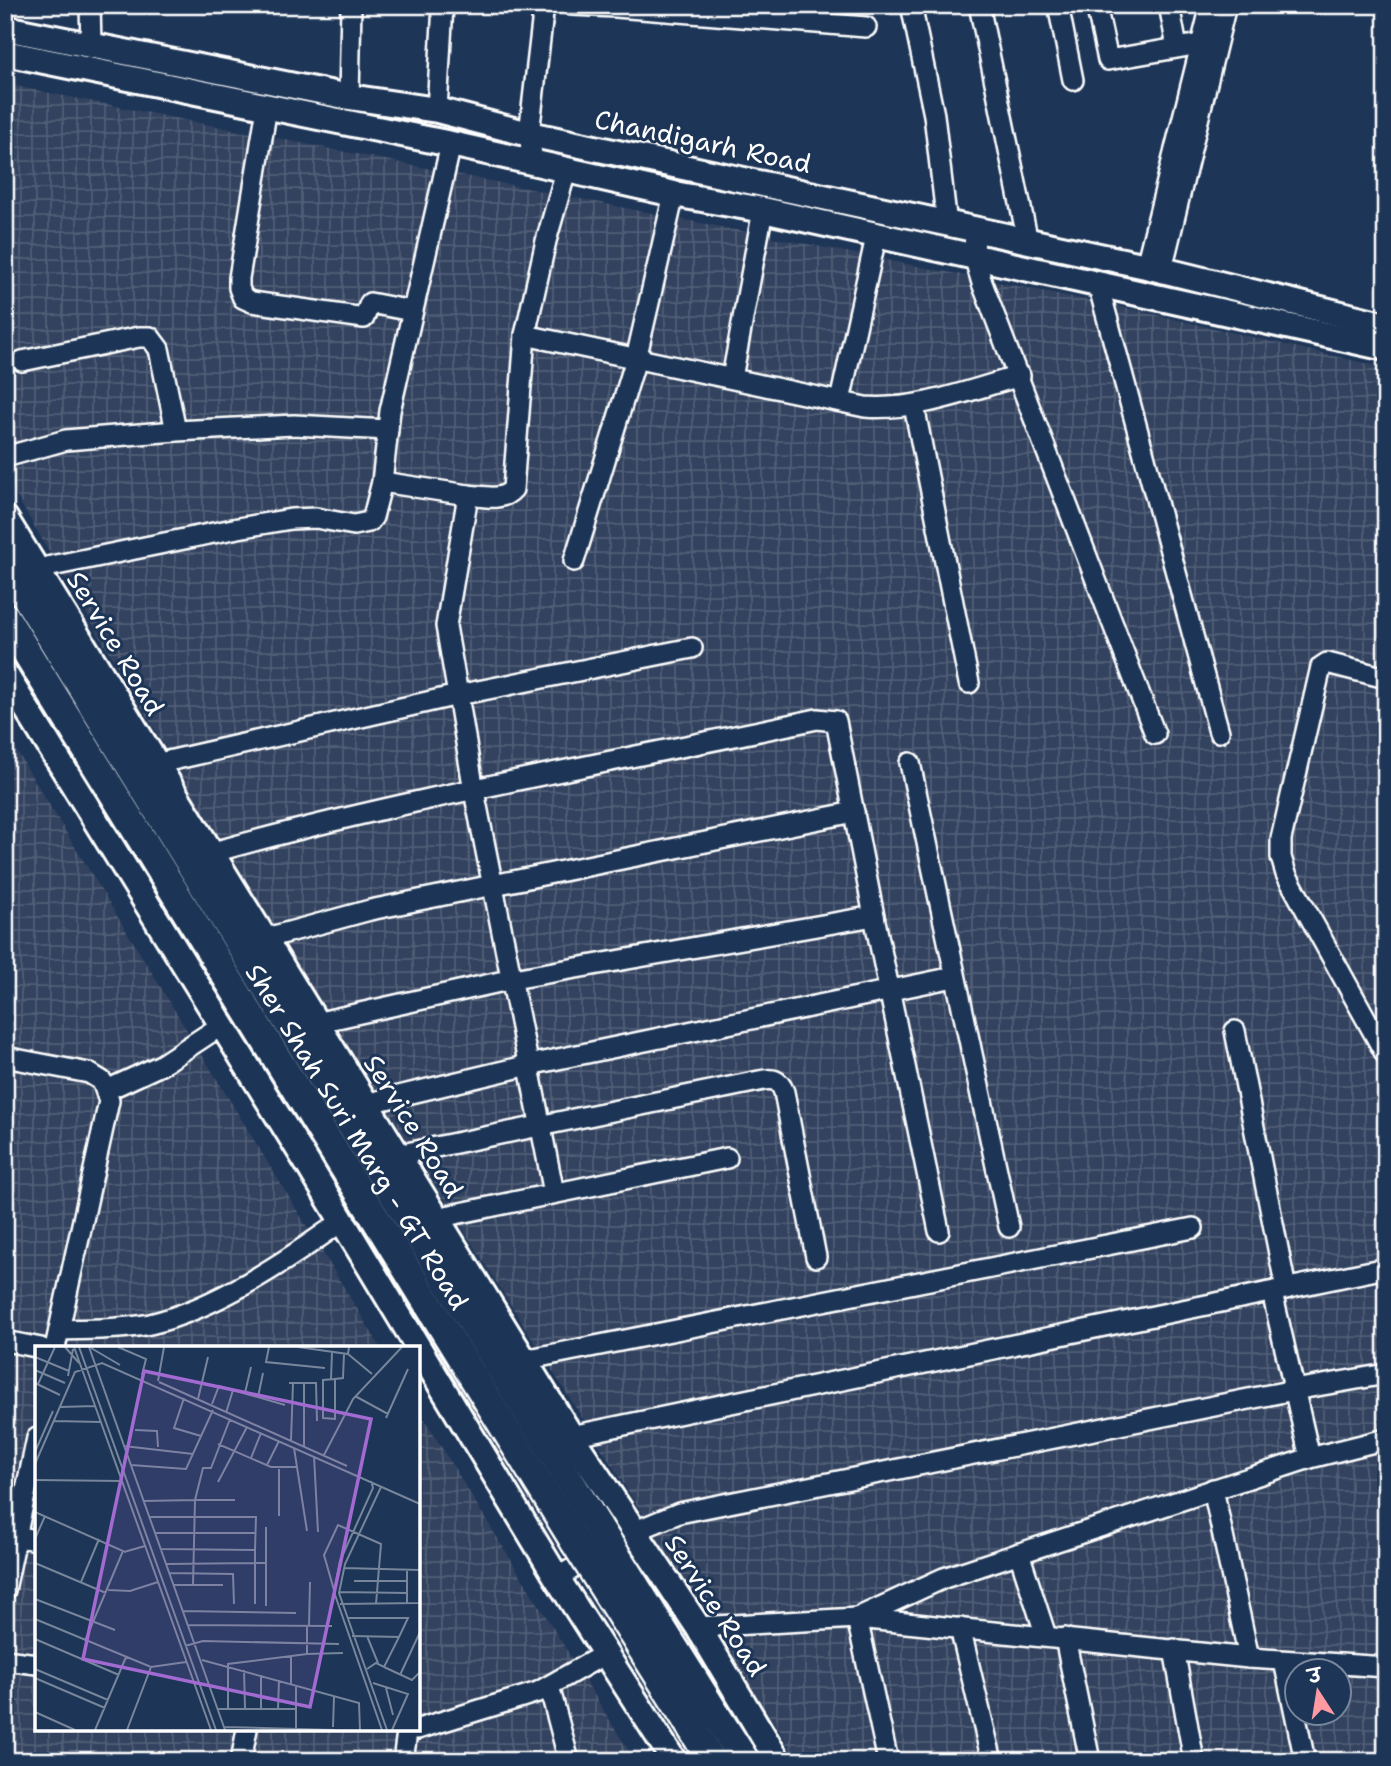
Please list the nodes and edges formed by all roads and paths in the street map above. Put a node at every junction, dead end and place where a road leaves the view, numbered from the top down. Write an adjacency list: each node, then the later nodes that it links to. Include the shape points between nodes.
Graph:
1 (90, 5): 18 (street)
2 (351, 5): 22 (street)
3 (443, 5): 24 (street)
4 (544, 5): 25 (street)
5 (571, 5): 13 (street)
6 (911, 5): 31 (street, via 934,116)
7 (979, 5): 34 (street)
8 (1058, 5): 21 (street)
9 (1096, 5): 19 (street, via 1108,60)
10 (1169, 5): 19 (street)
11 (1211, 5): 17 (street)
12 (1226, 5): 36 (street)
13 (616, 6): 14 (street)
14 (698, 9): 15 (street)
15 (866, 27)
16 (5, 28): 18 (main road, Chandigarh Road)
17 (1200, 44): 19 (street); 36 (street)
18 (91, 45): 22 (main road, Chandigarh Road)
19 (1177, 47)
20 (5, 53): 23 (main road)
21 (1073, 80)
22 (349, 97): 24 (main road, Chandigarh Road)
23 (267, 107): 26 (main road); 38 (street, via 239,278 243,298 364,318 370,303)
24 (438, 110): 25 (main road, Chandigarh Road)
25 (529, 134): 27 (street); 31 (main road, Chandigarh Road)
26 (451, 144): 27 (main road); 38 (street)
27 (533, 162): 28 (main road)
28 (566, 171): 29 (main road); 40 (street)
29 (674, 194): 30 (main road); 42 (street)
30 (763, 211): 33 (main road); 45 (street)
31 (947, 225): 32 (main road, Chandigarh Road)
32 (975, 230): 34 (main road, Chandigarh Road); 35 (street)
33 (876, 237): 35 (main road); 46 (street)
34 (1028, 242): 36 (main road, Chandigarh Road)
35 (974, 256): 37 (main road); 44 (street)
36 (1154, 267): 39 (main road, Chandigarh Road)
37 (1098, 284): 41 (main road); 63 (street)
38 (412, 311): 49 (street)
39 (1386, 325)
40 (524, 335): 42 (street); 52 (street, via 513,489 496,498)
41 (1386, 348)
42 (636, 359): 45 (street); 54 (street)
43 (22, 361): 48 (street, via 150,337 159,349)
44 (1020, 376): 47 (street); 64 (street)
45 (732, 377): 46 (street)
46 (840, 401): 47 (street, via 887,408)
47 (914, 406): 61 (street)
48 (176, 430): 49 (street, via 294,425); 50 (street, via 66,440)
49 (388, 430): 51 (street)
50 (5, 457)
51 (382, 482): 52 (street); 56 (street, via 373,517 363,525 291,519)
52 (468, 495): 62 (street, via 446,626)
53 (5, 518): 56 (main road, Service Road)
54 (574, 561)
55 (5, 562): 111 (highway, Sher Shah Suri Marg - GT Road)
56 (37, 569): 66 (main road, Service Road)
57 (5, 617): 111 (highway, Sher Shah Suri Marg - GT Road)
58 (692, 648): 62 (street)
59 (5, 675): 77 (main road)
60 (1386, 678): 79 (street, via 1328,663 1321,667 1281,848 1286,874)
61 (969, 683)
62 (458, 695): 66 (street); 67 (street)
63 (1219, 732)
64 (1156, 734)
65 (910, 763): 73 (street)
66 (155, 764): 69 (main road, Service Road)
67 (474, 791): 68 (street, via 831,719 839,727); 69 (street); 70 (street)
68 (855, 812): 70 (street); 71 (street)
69 (210, 852): 72 (main road, Service Road)
70 (492, 884): 72 (street); 74 (street)
71 (874, 916): 74 (street); 75 (street)
72 (263, 939): 76 (main road, Service Road)
73 (954, 977): 75 (street); 90 (street)
74 (513, 979): 76 (street); 81 (street)
75 (890, 992): 81 (street); 92 (street)
76 (315, 1023): 83 (main road, Service Road)
77 (222, 1025): 82 (street, via 161,1065); 89 (main road)
78 (1235, 1031): 95 (street)
79 (1386, 1055)
80 (5, 1057): 82 (street, via 89,1073)
81 (529, 1065): 83 (street); 84 (street)
82 (107, 1090): 96 (street, via 109,1101)
83 (365, 1104): 85 (main road, Service Road)
84 (541, 1124): 85 (street); 87 (street); 93 (street, via 776,1080 784,1093)
85 (397, 1155): 88 (main road, Service Road)
86 (727, 1158): 87 (street)
87 (554, 1193): 88 (street)
88 (436, 1218): 101 (main road, Service Road)
89 (342, 1221): 96 (street, via 239,1287 191,1311 132,1327); 98 (main road)
90 (1009, 1227)
91 (1193, 1228): 101 (street)
92 (939, 1231)
93 (816, 1257)
94 (1386, 1268): 95 (street)
95 (1279, 1291): 103 (street); 104 (street)
96 (57, 1339)
97 (5, 1341): 99 (street)
98 (417, 1346)
99 (35, 1347)
100 (420, 1351): 114 (main road)
101 (524, 1360): 104 (main road, Service Road)
102 (1386, 1374): 103 (street)
103 (1294, 1390): 107 (street); 109 (street, via 679,1513)
104 (571, 1436): 109 (main road, Service Road)
105 (1386, 1439): 107 (street)
106 (35, 1445): 110 (street)
107 (1310, 1458): 108 (street)
108 (1213, 1489): 113 (street); 122 (street)
109 (634, 1532): 114 (street); 118 (main road, Service Road)
110 (11, 1535): 112 (street); 115 (street)
111 (587, 1535): 139 (highway, Sher Shah Suri Marg - GT Road, bridge); 140 (highway, Sher Shah Suri Marg - GT Road, bridge)
112 (35, 1540)
113 (1019, 1553): 116 (street, via 944,1578); 119 (street)
114 (557, 1578): 121 (main road)
115 (5, 1590)
116 (857, 1618): 117 (street); 118 (street); 142 (street)
117 (960, 1628): 119 (street); 143 (street)
118 (702, 1633): 128 (main road, via 703,1659 677,1687 659,1692 640,1690); 130 (main road, Service Road)
119 (1056, 1637): 120 (street); 144 (street)
120 (1174, 1648): 122 (street); 145 (street)
121 (605, 1654): 128 (main road); 129 (street)
122 (1249, 1658): 124 (street)
123 (5, 1660): 125 (street)
124 (1282, 1661)
125 (35, 1664)
126 (1352, 1665): 127 (street)
127 (1386, 1667)
128 (623, 1681): 135 (main road)
129 (549, 1686): 131 (street); 138 (street)
130 (741, 1697): 135 (main road, via 708,1688 678,1702 664,1732); 141 (main road, Service Road)
131 (420, 1726)
132 (1298, 1728): 146 (street)
133 (247, 1731): 136 (street)
134 (408, 1731): 137 (street)
135 (670, 1755)
136 (241, 1761)
137 (403, 1761)
138 (569, 1761)
139 (712, 1761)
140 (745, 1761)
141 (778, 1761)
142 (888, 1761)
143 (992, 1761)
144 (1090, 1761)
145 (1194, 1761)
146 (1305, 1761)

